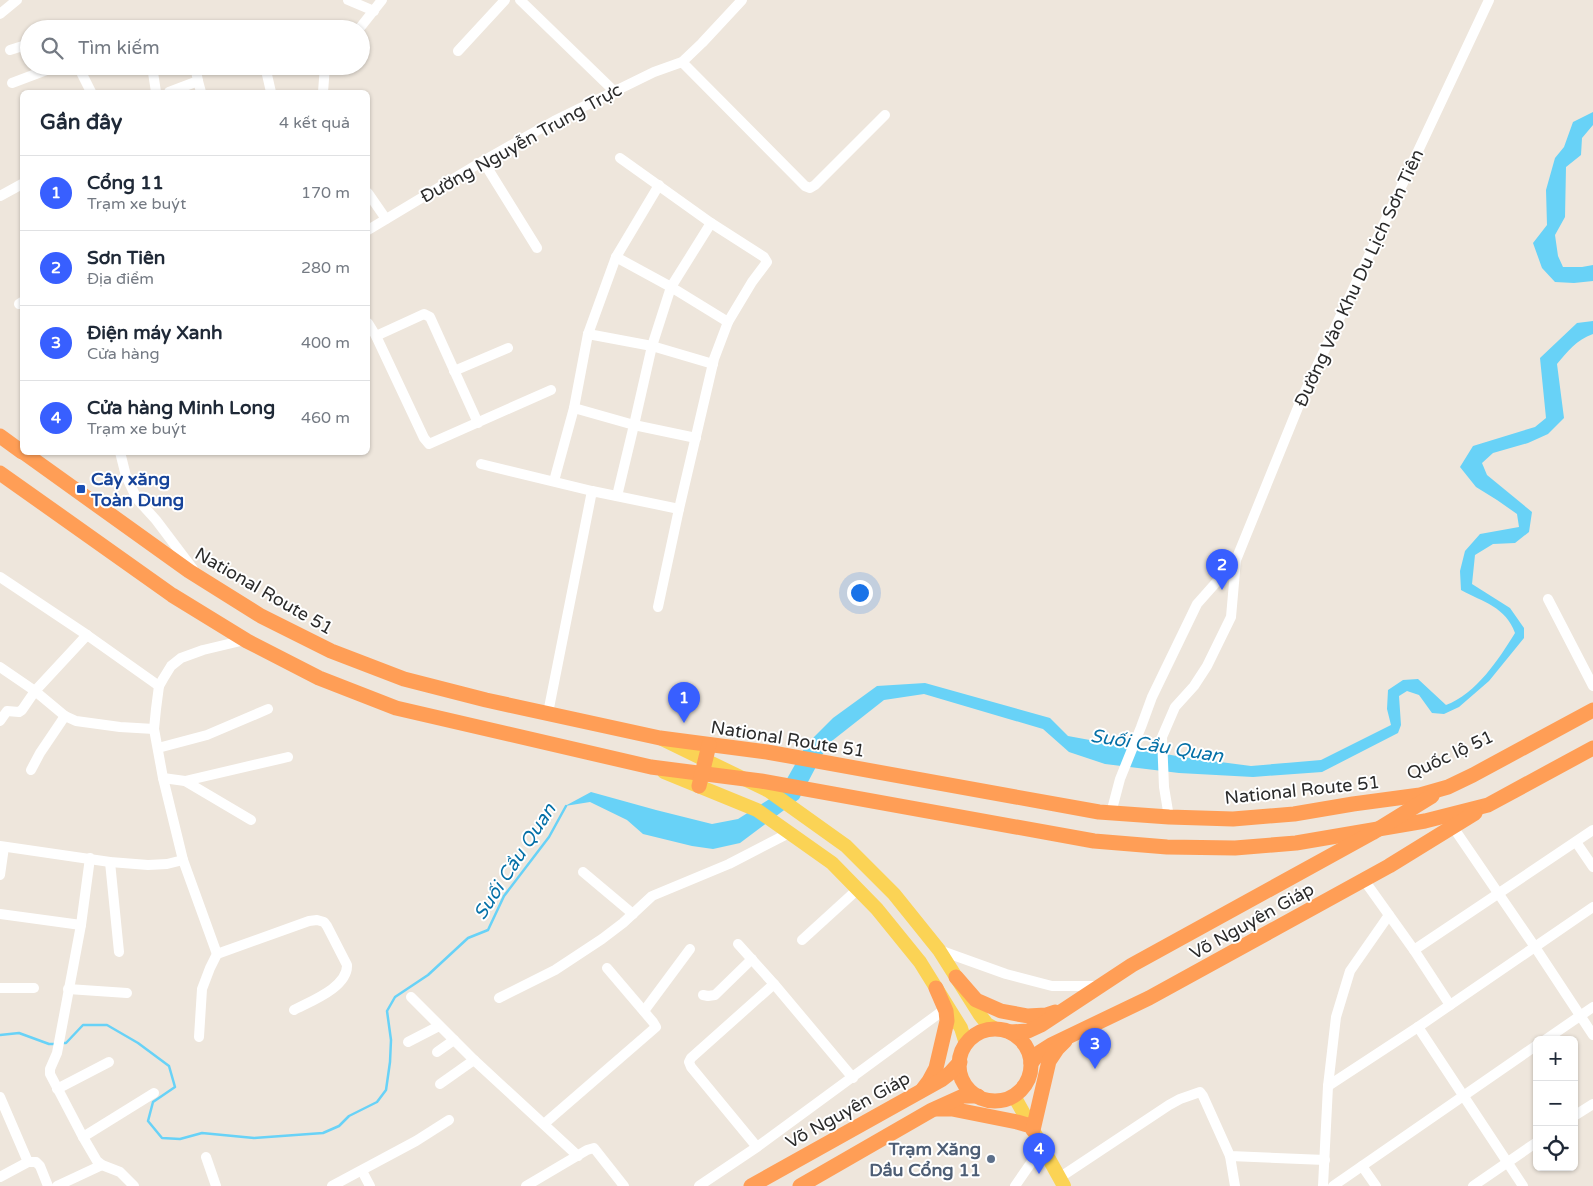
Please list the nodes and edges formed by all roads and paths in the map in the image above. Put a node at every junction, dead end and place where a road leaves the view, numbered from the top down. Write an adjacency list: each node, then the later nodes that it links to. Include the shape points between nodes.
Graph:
1 (17, 0): 9 (street)
2 (348, 0): 8 (street)
3 (382, 0): 8 (street)
4 (505, 0): 13 (street)
5 (520, 0): 29 (street)
6 (742, 0): 14 (street, Đường Nguyễn Trung Trực)
7 (1489, 0): 66 (street, Đường Vào Khu Du Lịch Sơn Tiên, via 1301,400)
8 (374, 11): 10 (street)
9 (0, 14)
10 (366, 20)
11 (20, 47): 12 (street)
12 (10, 50)
13 (458, 51)
14 (682, 62): 29 (street, Đường Nguyễn Trung Trực); 30 (street, via 810,188)
15 (33, 75): 22 (street)
16 (82, 75): 23 (street)
17 (153, 75): 24 (street)
18 (197, 75): 21 (street)
19 (267, 75): 27 (street)
20 (324, 75): 28 (street)
21 (198, 81): 25 (street); 26 (street)
22 (12, 83)
23 (90, 90)
24 (156, 90)
25 (174, 90)
26 (201, 90)
27 (271, 90)
28 (323, 90)
29 (614, 91): 32 (street, Đường Nguyễn Trung Trực)
30 (886, 116)
31 (620, 158): 34 (street)
32 (483, 161): 37 (street, Đường Nguyễn Trung Trực); 40 (street)
33 (20, 185): 35 (street)
34 (659, 185): 38 (street); 41 (street)
35 (0, 196)
36 (370, 197): 37 (street)
37 (386, 219): 39 (street, Đường Nguyễn Trung Trực)
38 (712, 223): 42 (street); 43 (street, via 768,262)
39 (370, 229)
40 (536, 248)
41 (616, 257): 42 (street); 45 (street)
42 (671, 287): 43 (street); 47 (street)
43 (728, 322): 49 (street)
44 (370, 326): 46 (street)
45 (588, 334): 47 (street); 52 (street)
46 (376, 336): 50 (street, via 424,314 430,316); 53 (street, via 429,444)
47 (652, 346): 49 (street); 54 (street)
48 (508, 348): 50 (street)
49 (713, 364): 56 (street)
50 (454, 372): 53 (street)
51 (551, 390): 53 (street)
52 (574, 408): 54 (street); 62 (street)
53 (478, 423)
54 (634, 424): 56 (street); 64 (street)
55 (0, 436): 57 (highway, National Route 51)
56 (696, 438): 65 (street)
57 (20, 450)
58 (27, 455): 67 (highway, National Route 51)
59 (121, 455): 67 (street, via 137,499)
60 (481, 464): 62 (street)
61 (0, 472): 72 (highway, via 172,594)
62 (554, 481): 63 (street)
63 (592, 491): 64 (street); 80 (street)
64 (616, 496): 65 (street)
65 (679, 509): 70 (street)
66 (1236, 560): 99 (street, Đường Vào Khu Du Lịch Sơn Tiên, via 1196,604 1152,697); 100 (street, Đường Vào Khu Du Lịch Sơn Tiên, via 1231,617 1207,666 1175,707 1162,737)
67 (196, 575): 80 (highway, National Route 51, via 261,616 331,652 404,679)
68 (0, 577): 71 (street)
69 (1548, 599): 75 (street)
70 (658, 607)
71 (87, 635): 74 (street); 76 (street)
72 (245, 640): 74 (street, via 181,658 171,666); 91 (highway, via 319,678 396,708 651,767)
73 (0, 667): 76 (street)
74 (159, 686): 83 (street)
75 (1593, 686)
76 (35, 691): 81 (street); 82 (street, via 22,710 7,711)
77 (1593, 703): 92 (main road, Quốc lộ 51)
78 (268, 709): 86 (street, via 207,735)
79 (1593, 710): 96 (highway, Quốc lộ 51)
80 (548, 713): 84 (highway, National Route 51)
81 (65, 716): 83 (street, via 88,723); 90 (street)
82 (0, 721)
83 (154, 729): 86 (street)
84 (660, 738): 85 (highway, National Route 51); 91 (main road)
85 (709, 745): 91 (highway); 99 (highway, National Route 51, via 767,752)
86 (158, 748): 93 (street)
87 (1593, 748): 97 (highway)
88 (1593, 756): 97 (main road, via 1513,799)
89 (288, 757): 94 (street)
90 (31, 770)
91 (703, 773): 95 (highway); 104 (main road)
92 (1462, 774): 96 (highway, Võ Nguyên Giáp); 98 (main road, Quốc lộ 51, via 1445,782)
93 (163, 778): 94 (street); 110 (street)
94 (184, 781): 101 (street)
95 (765, 786): 103 (highway, via 820,792 1094,841 1167,847 1235,848 1296,843); 127 (main road, via 846,846 894,894)
96 (1448, 787): 98 (highway, Võ Nguyên Giáp)
97 (1488, 804): 98 (highway); 102 (highway, Võ Nguyên Giáp)
98 (1410, 810): 100 (highway, National Route 51, via 1353,804 1294,814 1233,819); 103 (highway, Võ Nguyên Giáp); 107 (highway)
99 (1110, 813): 100 (highway, National Route 51)
100 (1168, 817)
101 (252, 820)
102 (1453, 827): 107 (highway, Võ Nguyên Giáp); 117 (street)
103 (1377, 829): 135 (highway, Võ Nguyên Giáp)
104 (786, 830): 116 (main road, via 832,863); 120 (street, via 728,864 655,895)
105 (1593, 830): 106 (street)
106 (1576, 842): 112 (street); 117 (street)
107 (1428, 843): 115 (highway, Võ Nguyên Giáp)
108 (2, 846): 109 (street); 114 (street)
109 (90, 858): 111 (street); 122 (street)
110 (183, 860): 111 (street, via 148,865); 130 (street)
111 (110, 862): 129 (street)
112 (1593, 867)
113 (583, 872): 120 (street)
114 (0, 875)
115 (1364, 880): 121 (street); 157 (highway, Võ Nguyên Giáp, via 1149,998)
116 (858, 889): 123 (street); 138 (main road, via 920,962)
117 (1497, 894): 125 (street); 128 (street)
118 (1593, 908): 125 (street)
119 (0, 914): 122 (street)
120 (634, 914): 143 (street, via 555,970)
121 (1389, 915): 128 (street); 169 (street, via 1350,971 1336,1017)
122 (81, 926): 139 (street)
123 (802, 940)
124 (738, 944): 131 (street)
125 (1535, 947): 145 (street); 150 (street)
126 (690, 949): 149 (street)
127 (939, 950): 133 (main road); 135 (street, via 1043,984)
128 (1414, 950): 145 (street)
129 (119, 952)
130 (217, 954): 148 (street, via 309,921 324,922 347,965 345,977 321,997); 156 (street, via 202,989)
131 (752, 959): 134 (street); 141 (street, via 715,995)
132 (607, 968): 149 (street)
133 (956, 977): 144 (highway, via 976,1000 1015,1014 1046,1015); 153 (main road, via 987,1024)
134 (774, 984): 167 (street); 185 (street, via 689,1062)
135 (1100, 986): 144 (highway, Võ Nguyên Giáp)
136 (0, 988): 137 (street)
137 (34, 988)
138 (936, 988): 147 (highway); 160 (main road, via 961,1028)
139 (68, 989): 140 (street); 170 (street, via 57,1053 50,1069)
140 (128, 993)
141 (702, 995)
142 (411, 997): 151 (street)
143 (499, 998)
144 (1072, 1004): 153 (highway, Võ Nguyên Giáp, via 1028,1031)
145 (1450, 1005): 152 (street)
146 (1593, 1007): 150 (street)
147 (945, 1009): 167 (street); 171 (highway, via 947,1021 936,1068)
148 (294, 1010)
149 (644, 1011): 181 (street, via 656,1028)
150 (1580, 1016): 154 (street); 155 (street)
151 (439, 1026): 158 (street); 159 (street)
152 (1418, 1027): 169 (street); 175 (street)
153 (1003, 1030): 160 (highway, via 984,1030); 166 (highway, via 1025,1044)
154 (1551, 1036)
155 (1593, 1036)
156 (199, 1037)
157 (1070, 1037): 166 (highway, Võ Nguyên Giáp, via 1040,1052); 182 (highway, via 1049,1061)
158 (454, 1040): 162 (street); 163 (street)
159 (408, 1042)
160 (966, 1044): 165 (highway)
161 (1533, 1048): 175 (street)
162 (437, 1052)
163 (474, 1060): 168 (street); 181 (street)
164 (109, 1062): 170 (street)
165 (960, 1062): 171 (highway, Võ Nguyên Giáp, via 950,1073); 173 (highway, via 962,1079)
166 (1031, 1063): 174 (highway, via 1029,1078)
167 (853, 1078): 185 (street)
168 (440, 1084)
169 (1328, 1086): 190 (street)
170 (57, 1089): 183 (street)
171 (920, 1092): 207 (highway, Võ Nguyên Giáp)
172 (154, 1094): 183 (street)
173 (978, 1096): 174 (highway, via 990,1100); 178 (highway, via 963,1096)
174 (1014, 1096): 182 (main road)
175 (1463, 1096): 192 (street); 194 (street)
176 (0, 1097): 191 (street)
177 (1593, 1104): 179 (street)
178 (932, 1110): 182 (highway, via 952,1109); 208 (highway)
179 (1578, 1113)
180 (449, 1120): 195 (street)
181 (544, 1124): 187 (street)
182 (1032, 1128): 186 (main road)
183 (82, 1137): 193 (street)
184 (1533, 1145): 192 (street)
185 (757, 1147): 206 (street)
186 (1042, 1147): 197 (main road); 209 (street)
187 (578, 1156): 204 (street); 205 (street, via 594,1148)
188 (1230, 1156): 190 (street); 197 (street, via 1200,1092 1168,1105); 210 (street)
189 (206, 1157): 201 (street)
190 (1325, 1160): 211 (street)
191 (28, 1162): 196 (street); 198 (street, via 36,1162 40,1166)
192 (1507, 1162): 214 (street); 215 (street)
193 (102, 1165): 199 (street); 200 (street, via 120,1172)
194 (1362, 1166): 212 (street); 213 (street)
195 (362, 1171): 202 (street); 203 (street)
196 (0, 1178)
197 (1062, 1182)
198 (48, 1186)
199 (57, 1186)
200 (134, 1186)
201 (216, 1186)
202 (332, 1186)
203 (370, 1186)
204 (526, 1186)
205 (624, 1186)
206 (699, 1186)
207 (751, 1186)
208 (800, 1186)
209 (1015, 1186)
210 (1235, 1186)
211 (1323, 1186)
212 (1333, 1186)
213 (1376, 1186)
214 (1472, 1186)
215 (1523, 1186)

